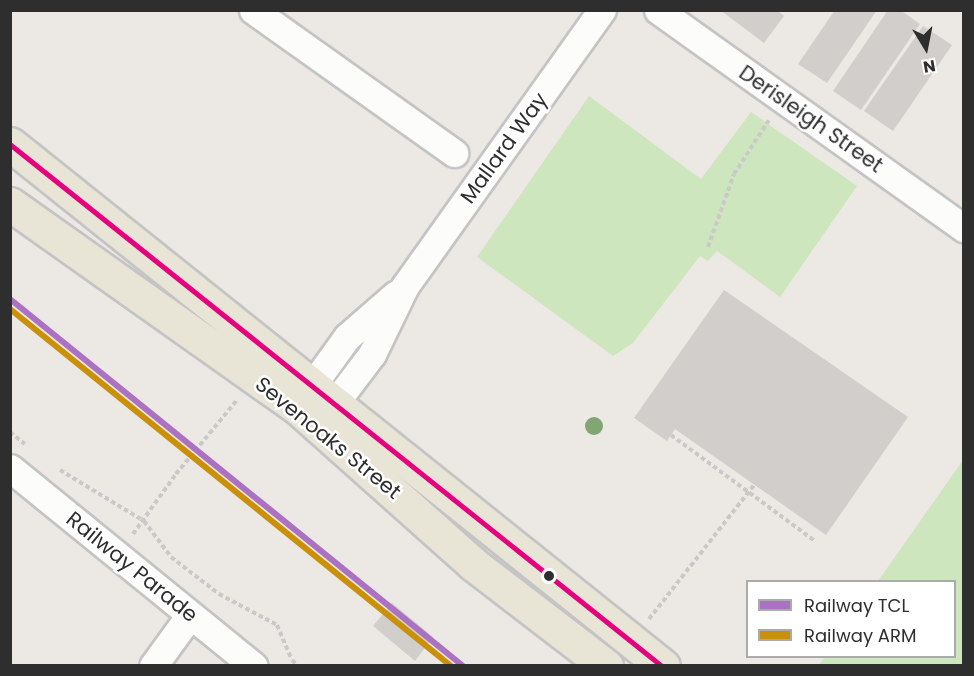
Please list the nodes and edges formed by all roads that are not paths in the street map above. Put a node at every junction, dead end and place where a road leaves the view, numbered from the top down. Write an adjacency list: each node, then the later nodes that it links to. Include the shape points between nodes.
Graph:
1 (253, 10): 5 (street)
2 (602, 10): 8 (street, Mallard Way, via 405,286 346,337)
3 (658, 10): 7 (street, Derisleigh Street)
4 (10, 144): 8 (main road, Sevenoaks Street)
5 (454, 153)
6 (10, 204): 8 (main road, Sevenoaks Street, via 253,376)
7 (963, 228)
8 (316, 404): 10 (main road, Sevenoaks Street); 11 (main road, Sevenoaks Street)
9 (10, 468): 12 (street, Railway Parade)
10 (535, 561): 11 (street, via 510,570); 16 (main road, Sevenoaks Street)
11 (477, 567): 15 (main road, Sevenoaks Street)
12 (190, 615): 13 (street); 14 (street, Railway Parade)
13 (153, 666)
14 (254, 666)
15 (606, 666)
16 (663, 666)

